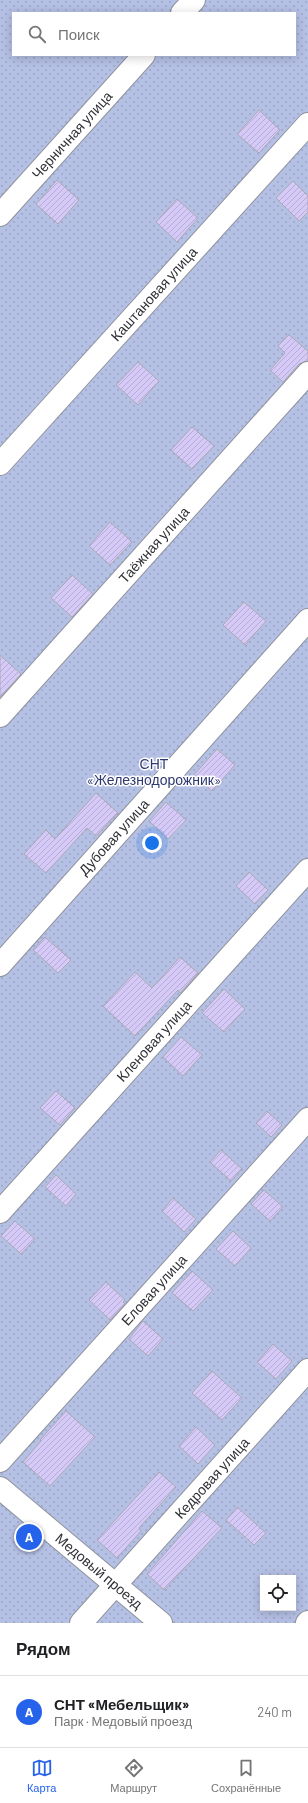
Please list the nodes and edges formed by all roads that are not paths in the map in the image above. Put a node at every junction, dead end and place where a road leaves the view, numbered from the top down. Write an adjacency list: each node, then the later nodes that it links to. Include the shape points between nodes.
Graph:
1 (194, 0): 2 (street)
2 (183, 12)
3 (143, 56): 5 (street, Черничная улица)
4 (308, 124): 7 (street, Каштановая улица)
5 (0, 215)
6 (308, 373): 9 (street, Таёжная улица)
7 (0, 464)
8 (308, 620): 11 (street, Дубовая улица)
9 (0, 716)
10 (308, 870): 13 (street, Кленовая улица)
11 (0, 965)
12 (308, 1119): 15 (street, Еловая улица)
13 (0, 1212)
14 (308, 1370): 17 (street, Кедровая улица)
15 (0, 1460)
16 (0, 1488): 17 (street, Медовый проезд)
17 (115, 1586): 18 (street, Кедровая улица); 19 (street, Медовый проезд)
18 (81, 1623)
19 (161, 1623)

